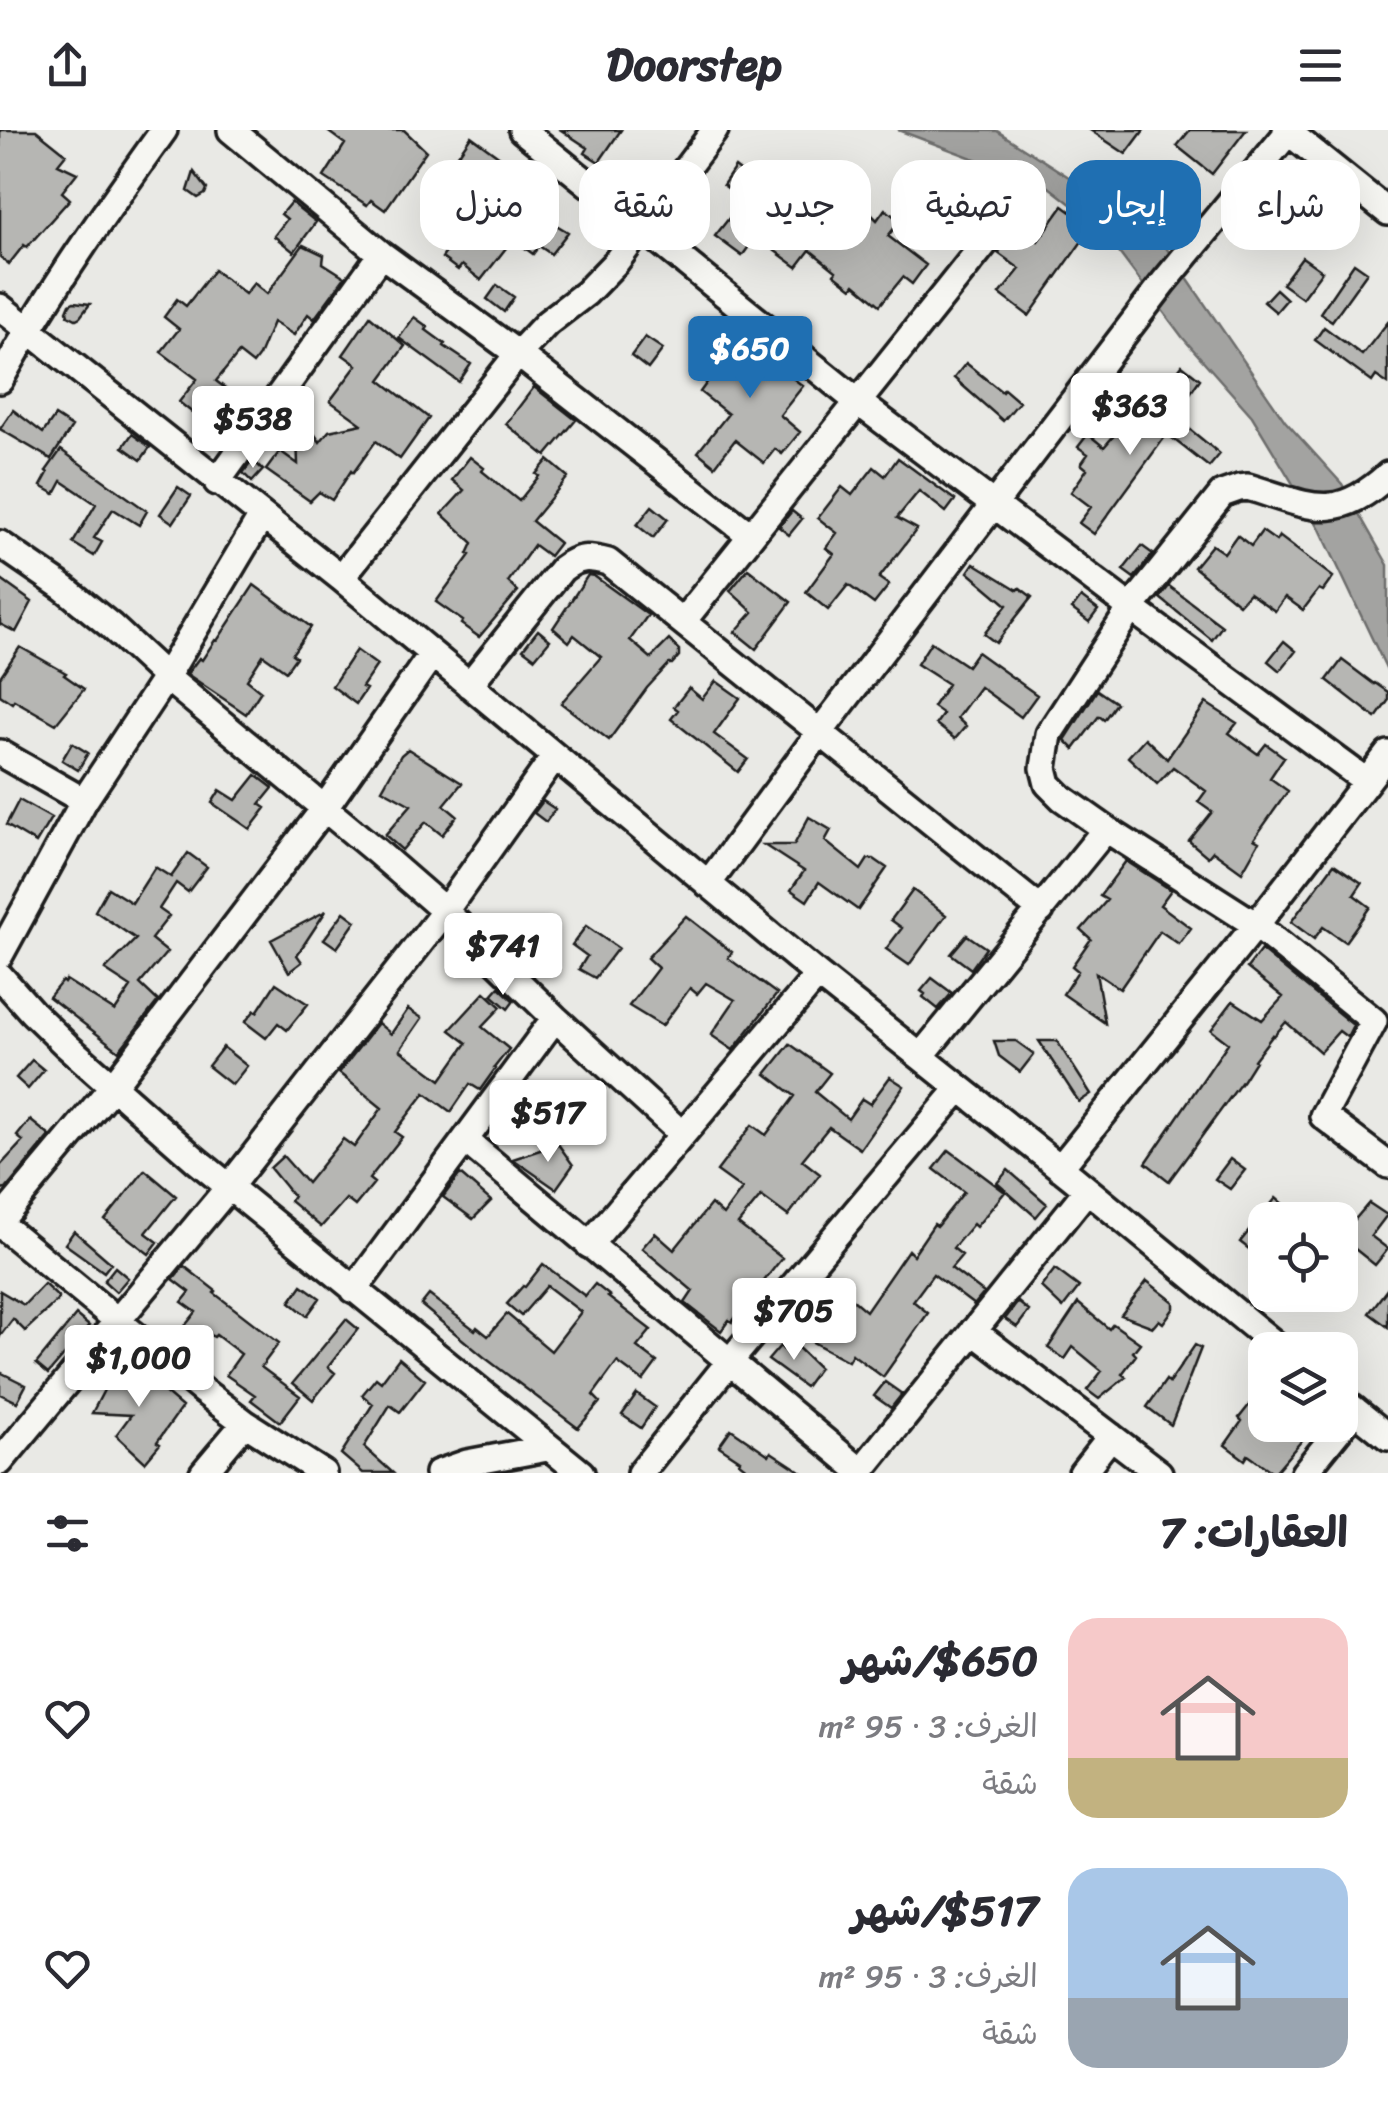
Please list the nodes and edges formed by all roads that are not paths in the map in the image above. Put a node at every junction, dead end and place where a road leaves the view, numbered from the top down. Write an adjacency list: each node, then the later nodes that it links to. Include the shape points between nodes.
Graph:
1 (164, 130): 14 (street)
2 (232, 130): 12 (street)
3 (522, 130): 7 (street)
4 (715, 130): 6 (street)
5 (1288, 131): 8 (street); 20 (street)
6 (693, 160)
7 (579, 177)
8 (1388, 212)
9 (625, 250): 15 (street)
10 (669, 250): 17 (street)
11 (980, 250): 17 (street)
12 (381, 254): 15 (street); 19 (street)
13 (0, 306): 14 (street)
14 (27, 330): 16 (street); 19 (street)
15 (518, 354): 22 (street); 24 (street)
16 (0, 380)
17 (858, 402): 20 (street); 22 (street)
18 (1388, 475): 25 (street, via 1348,504 1330,508 1248,488 1222,494)
19 (217, 482): 21 (street)
20 (993, 504): 25 (street); 30 (street)
21 (262, 516): 24 (street); 28 (street)
22 (750, 535): 26 (street)
23 (0, 544): 28 (street, via 112,626)
24 (340, 578): 27 (street)
25 (1132, 608): 34 (street); 37 (street, via 1045,750 1048,784)
26 (682, 621): 29 (street, via 608,562 576,558); 30 (street)
27 (432, 654): 29 (street); 36 (street)
28 (166, 677): 35 (street); 36 (street)
29 (470, 685): 33 (street)
30 (820, 732): 38 (street); 39 (street)
31 (0, 753): 35 (street)
32 (1388, 754): 34 (street)
33 (555, 756): 38 (street); 40 (street)
34 (1366, 781): 41 (street)
35 (84, 802): 42 (street)
36 (324, 810): 40 (street); 47 (street)
37 (1106, 829): 39 (street); 41 (street)
38 (708, 884): 43 (street)
39 (1040, 910): 46 (street)
40 (444, 911): 45 (street); 53 (street)
41 (1256, 925): 51 (street, via 1374,1021 1323,1116); 52 (street)
42 (0, 955)
43 (818, 975): 46 (street); 49 (street)
44 (0, 976): 47 (street)
45 (555, 1018): 49 (street); 50 (street)
46 (922, 1056): 48 (street)
47 (113, 1086): 53 (street); 55 (street)
48 (960, 1088): 52 (street); 61 (street)
49 (682, 1134): 56 (street)
50 (465, 1140): 56 (street); 57 (street)
51 (1388, 1165)
52 (1060, 1168): 54 (street)
53 (229, 1187): 57 (street); 58 (street)
54 (1087, 1190): 59 (street); 60 (street)
55 (0, 1222): 58 (street)
56 (589, 1245): 61 (street)
57 (354, 1290): 67 (street)
58 (116, 1320): 63 (street); 68 (street)
59 (973, 1331): 64 (street); 69 (street)
60 (1260, 1332)
61 (730, 1361): 69 (street); 74 (street)
62 (1358, 1413): 65 (street)
63 (245, 1423): 70 (street); 71 (street)
64 (1111, 1436): 75 (street); 76 (street)
65 (1388, 1437)
66 (1323, 1442): 77 (street)
67 (547, 1448): 72 (street); 73 (street)
68 (0, 1462)
69 (862, 1472)
70 (203, 1473)
71 (323, 1473)
72 (438, 1473)
73 (581, 1473)
74 (640, 1473)
75 (1082, 1473)
76 (1159, 1473)
77 (1304, 1473)

